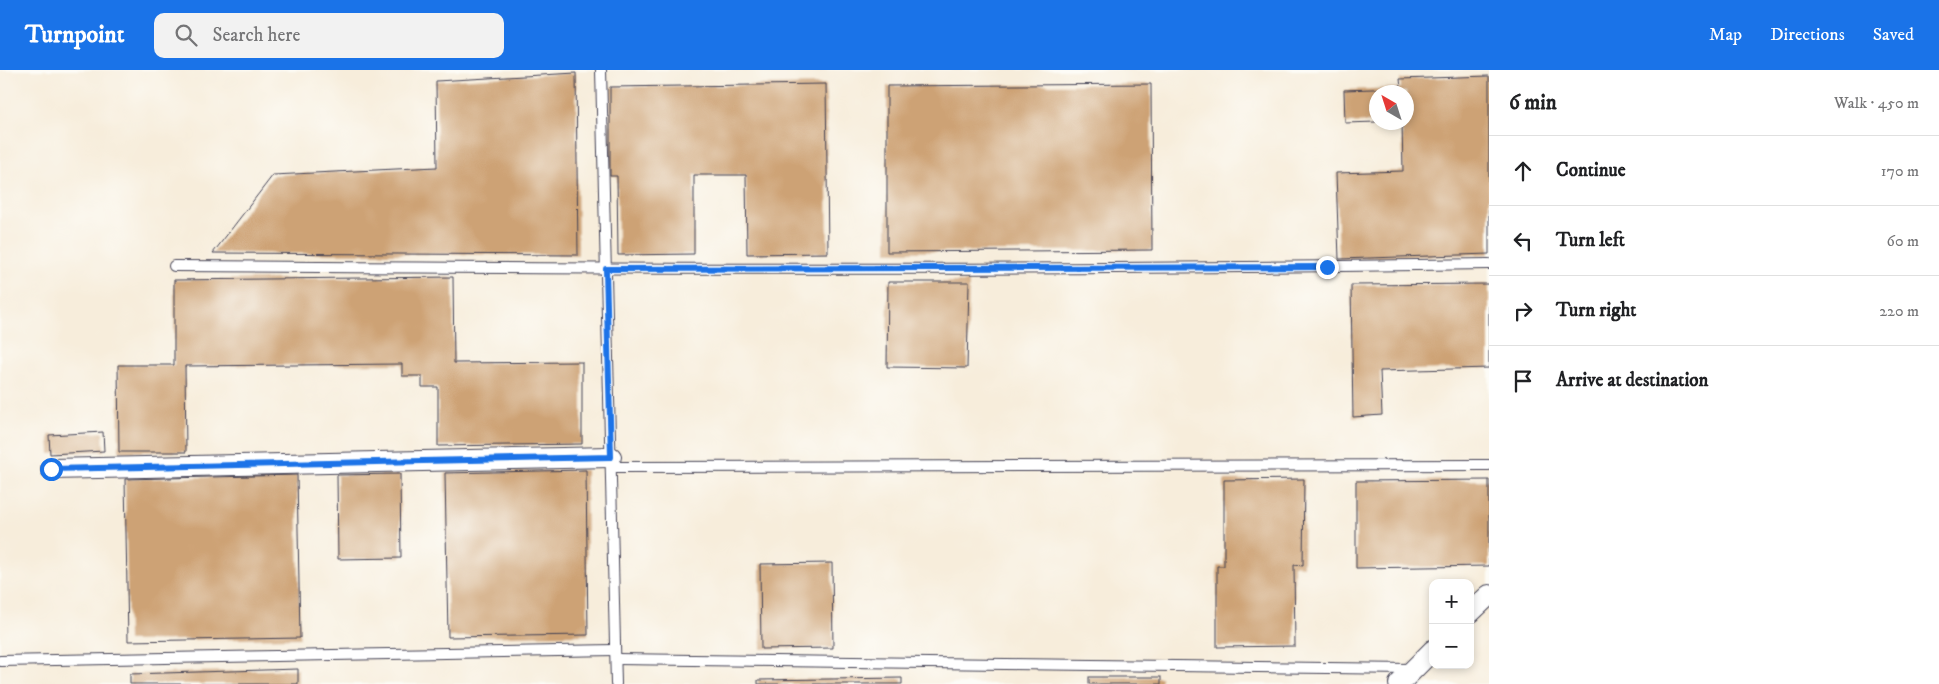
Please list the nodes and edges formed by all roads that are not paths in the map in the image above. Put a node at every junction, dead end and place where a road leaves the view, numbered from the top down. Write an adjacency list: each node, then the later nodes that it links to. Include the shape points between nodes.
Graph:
1 (602, 70): 4 (lane)
2 (1489, 264): 4 (lane)
3 (174, 266): 4 (lane)
4 (606, 269): 5 (lane)
5 (611, 462): 6 (lane); 7 (street); 11 (lane)
6 (1489, 466)
7 (51, 469)
8 (1489, 595): 9 (street)
9 (1474, 609)
10 (1429, 654): 13 (street)
11 (615, 655): 12 (lane); 13 (lane); 14 (lane)
12 (0, 661)
13 (1413, 669): 15 (street)
14 (616, 684)
15 (1399, 684)

